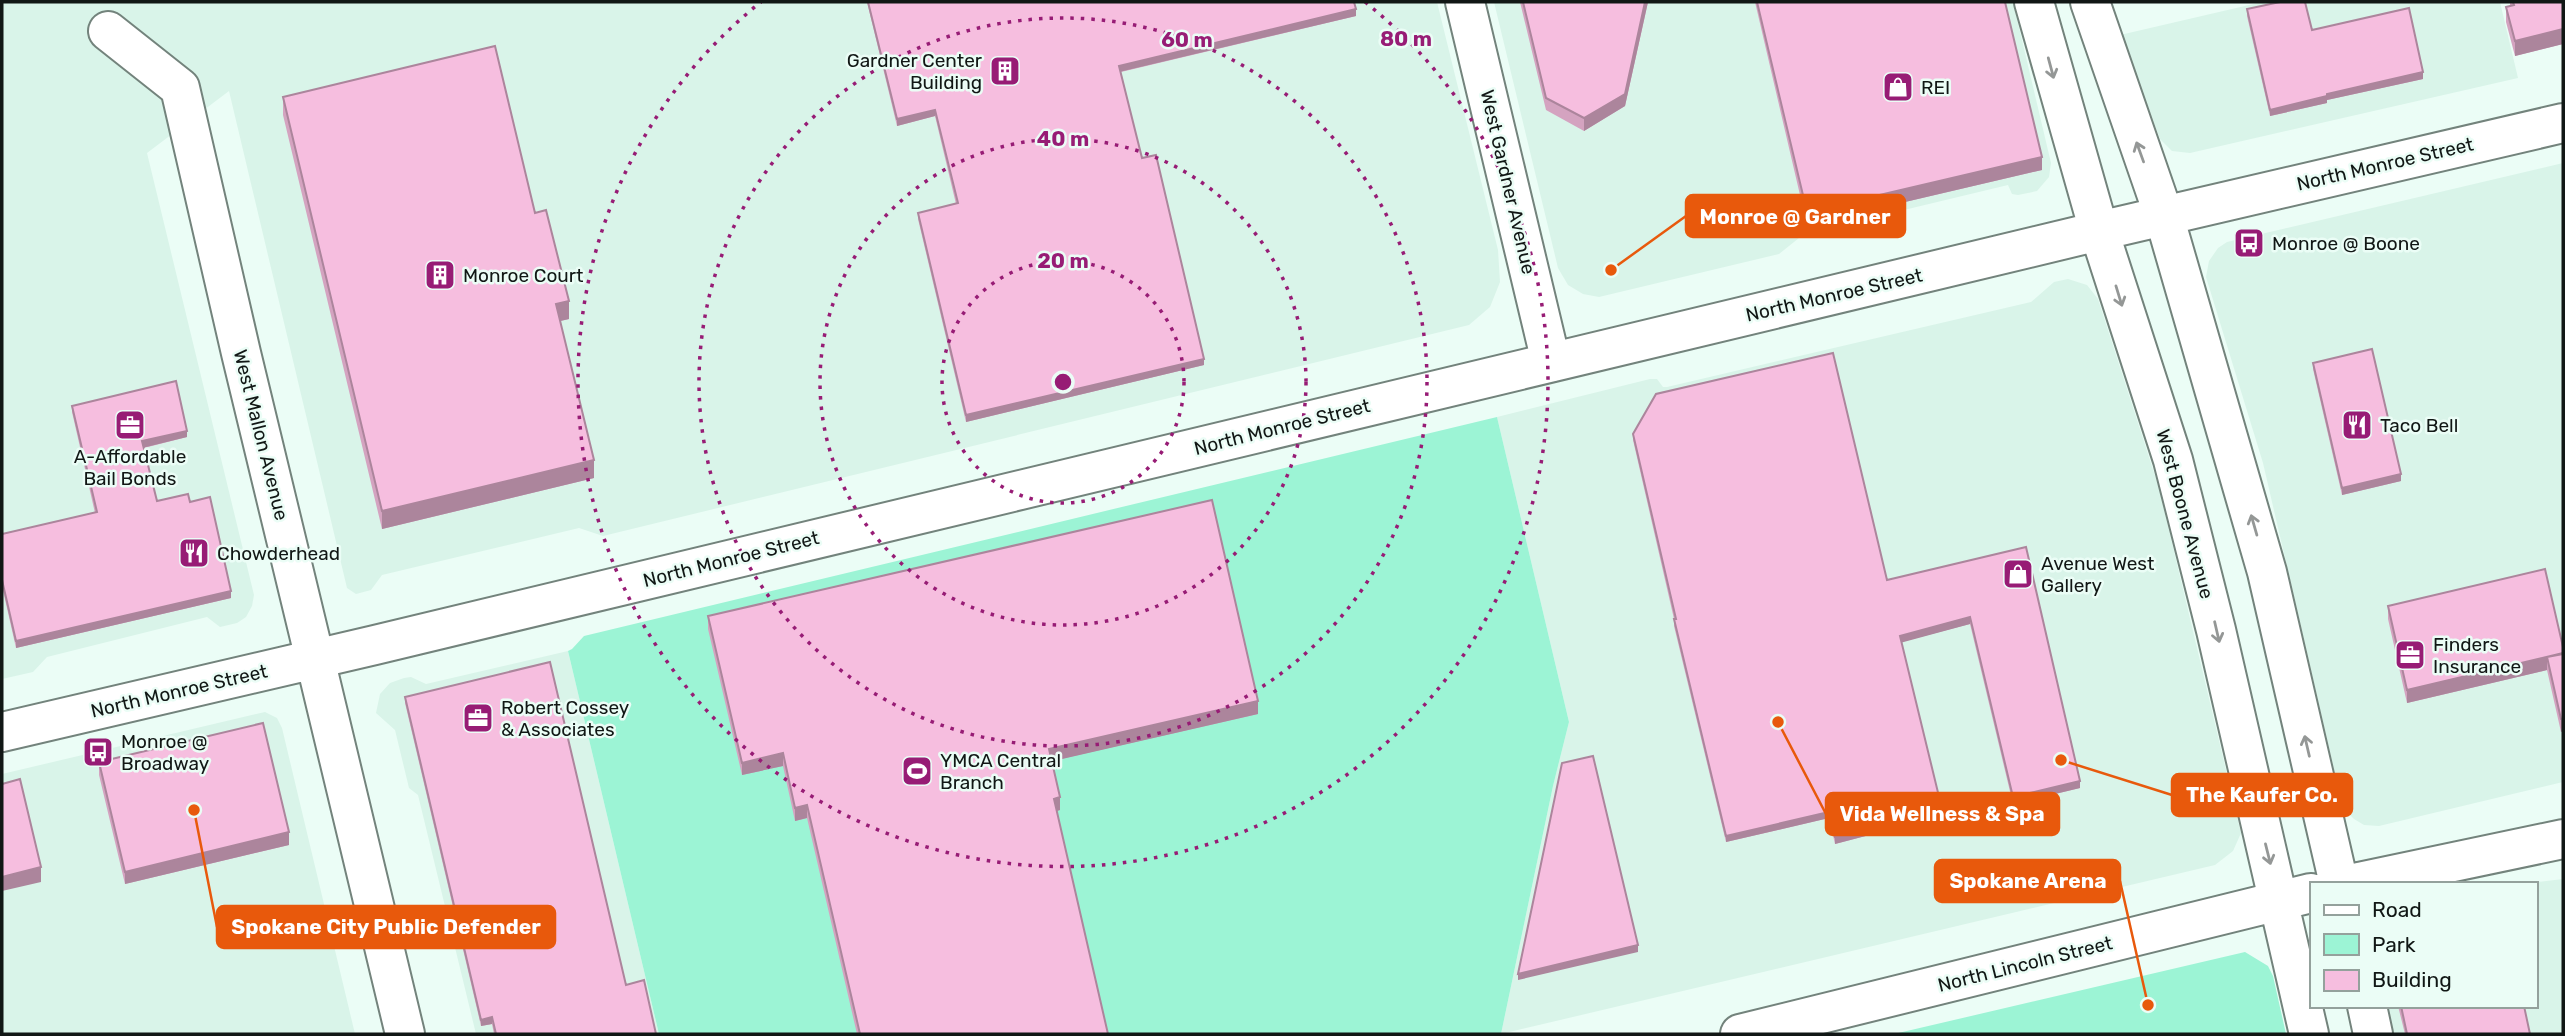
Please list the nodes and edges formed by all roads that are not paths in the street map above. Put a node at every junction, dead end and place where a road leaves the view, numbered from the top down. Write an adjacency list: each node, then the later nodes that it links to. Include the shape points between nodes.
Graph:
1 (1465, 2): 8 (main road, West Gardner Avenue)
2 (2034, 2): 7 (main road, West Boone Avenue, one-way to 7)
3 (2090, 2): 6 (main road, one-way to 3)
4 (108, 31): 9 (main road, West Mallon Avenue, via 180,89)
5 (2563, 123): 6 (main road, North Monroe Street)
6 (2164, 216): 7 (main road, North Monroe Street); 12 (main road, one-way to 6, via 2267,572)
7 (2099, 231): 8 (main road, North Monroe Street); 14 (main road, West Boone Avenue, one-way to 14, via 2176,473 2216,630)
8 (1551, 362): 9 (main road, North Monroe Street)
9 (315, 659): 10 (main road, North Monroe Street); 16 (main road, West Mallon Avenue)
10 (2, 732)
11 (2563, 839): 13 (main road)
12 (2339, 882)
13 (2359, 882)
14 (2295, 897): 17 (main road, North Lincoln Street); 18 (main road, West Boone Avenue)
15 (2367, 1008): 19 (main road)
16 (405, 1034)
17 (1740, 1034)
18 (2309, 1034)
19 (2373, 1034)

